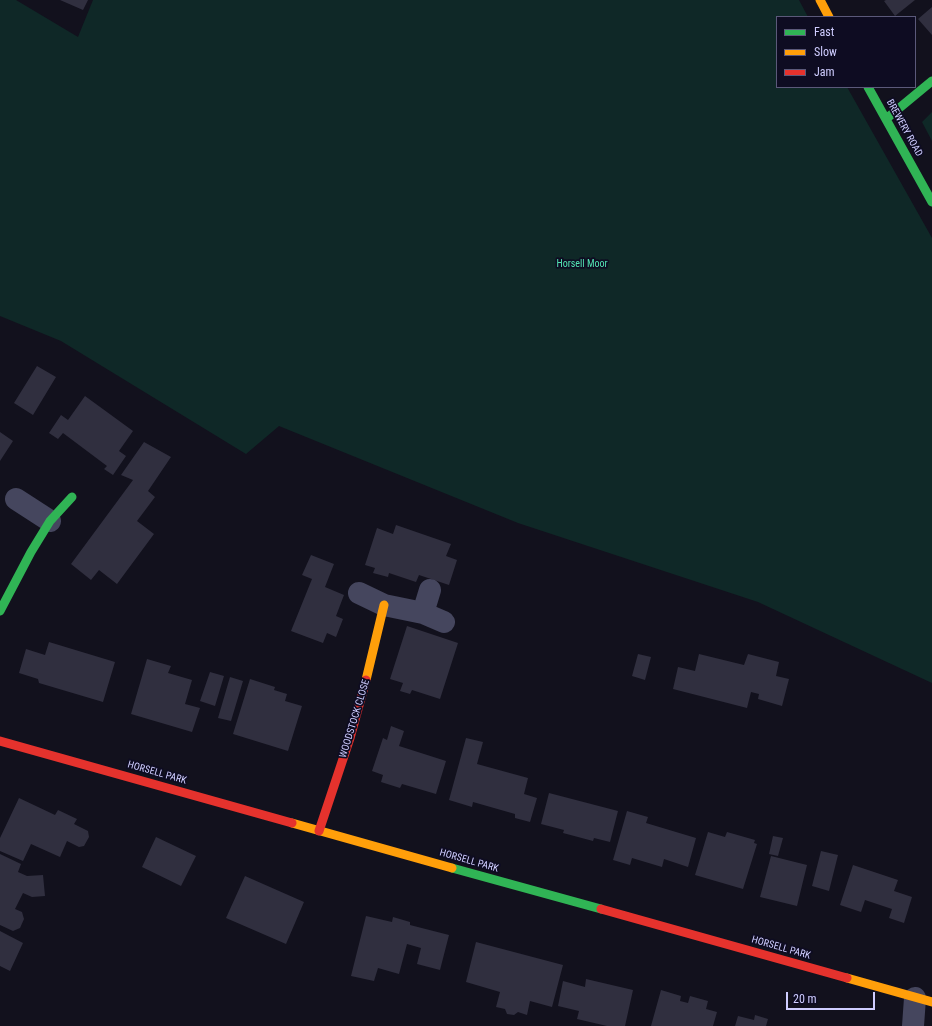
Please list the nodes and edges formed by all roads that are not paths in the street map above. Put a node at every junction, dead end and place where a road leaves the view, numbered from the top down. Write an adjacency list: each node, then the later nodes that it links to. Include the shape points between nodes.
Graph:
1 (820, 0): 2 (street)
2 (829, 16)
3 (932, 81): 5 (street)
4 (869, 88): 5 (street, BREWERY ROAD)
5 (886, 119): 6 (street, BREWERY ROAD)
6 (932, 202)
7 (72, 497): 9 (street)
8 (16, 499): 9 (street)
9 (50, 521): 13 (street)
10 (430, 590): 14 (street)
11 (359, 593): 12 (street)
12 (384, 605): 14 (street); 17 (street, WOODSTOCK CLOSE, via 350,738)
13 (0, 611)
14 (423, 613): 15 (street)
15 (444, 622)
16 (0, 741): 17 (street, HORSELL PARK)
17 (319, 831): 18 (street, HORSELL PARK)
18 (924, 1000): 19 (street)
19 (913, 1026)

